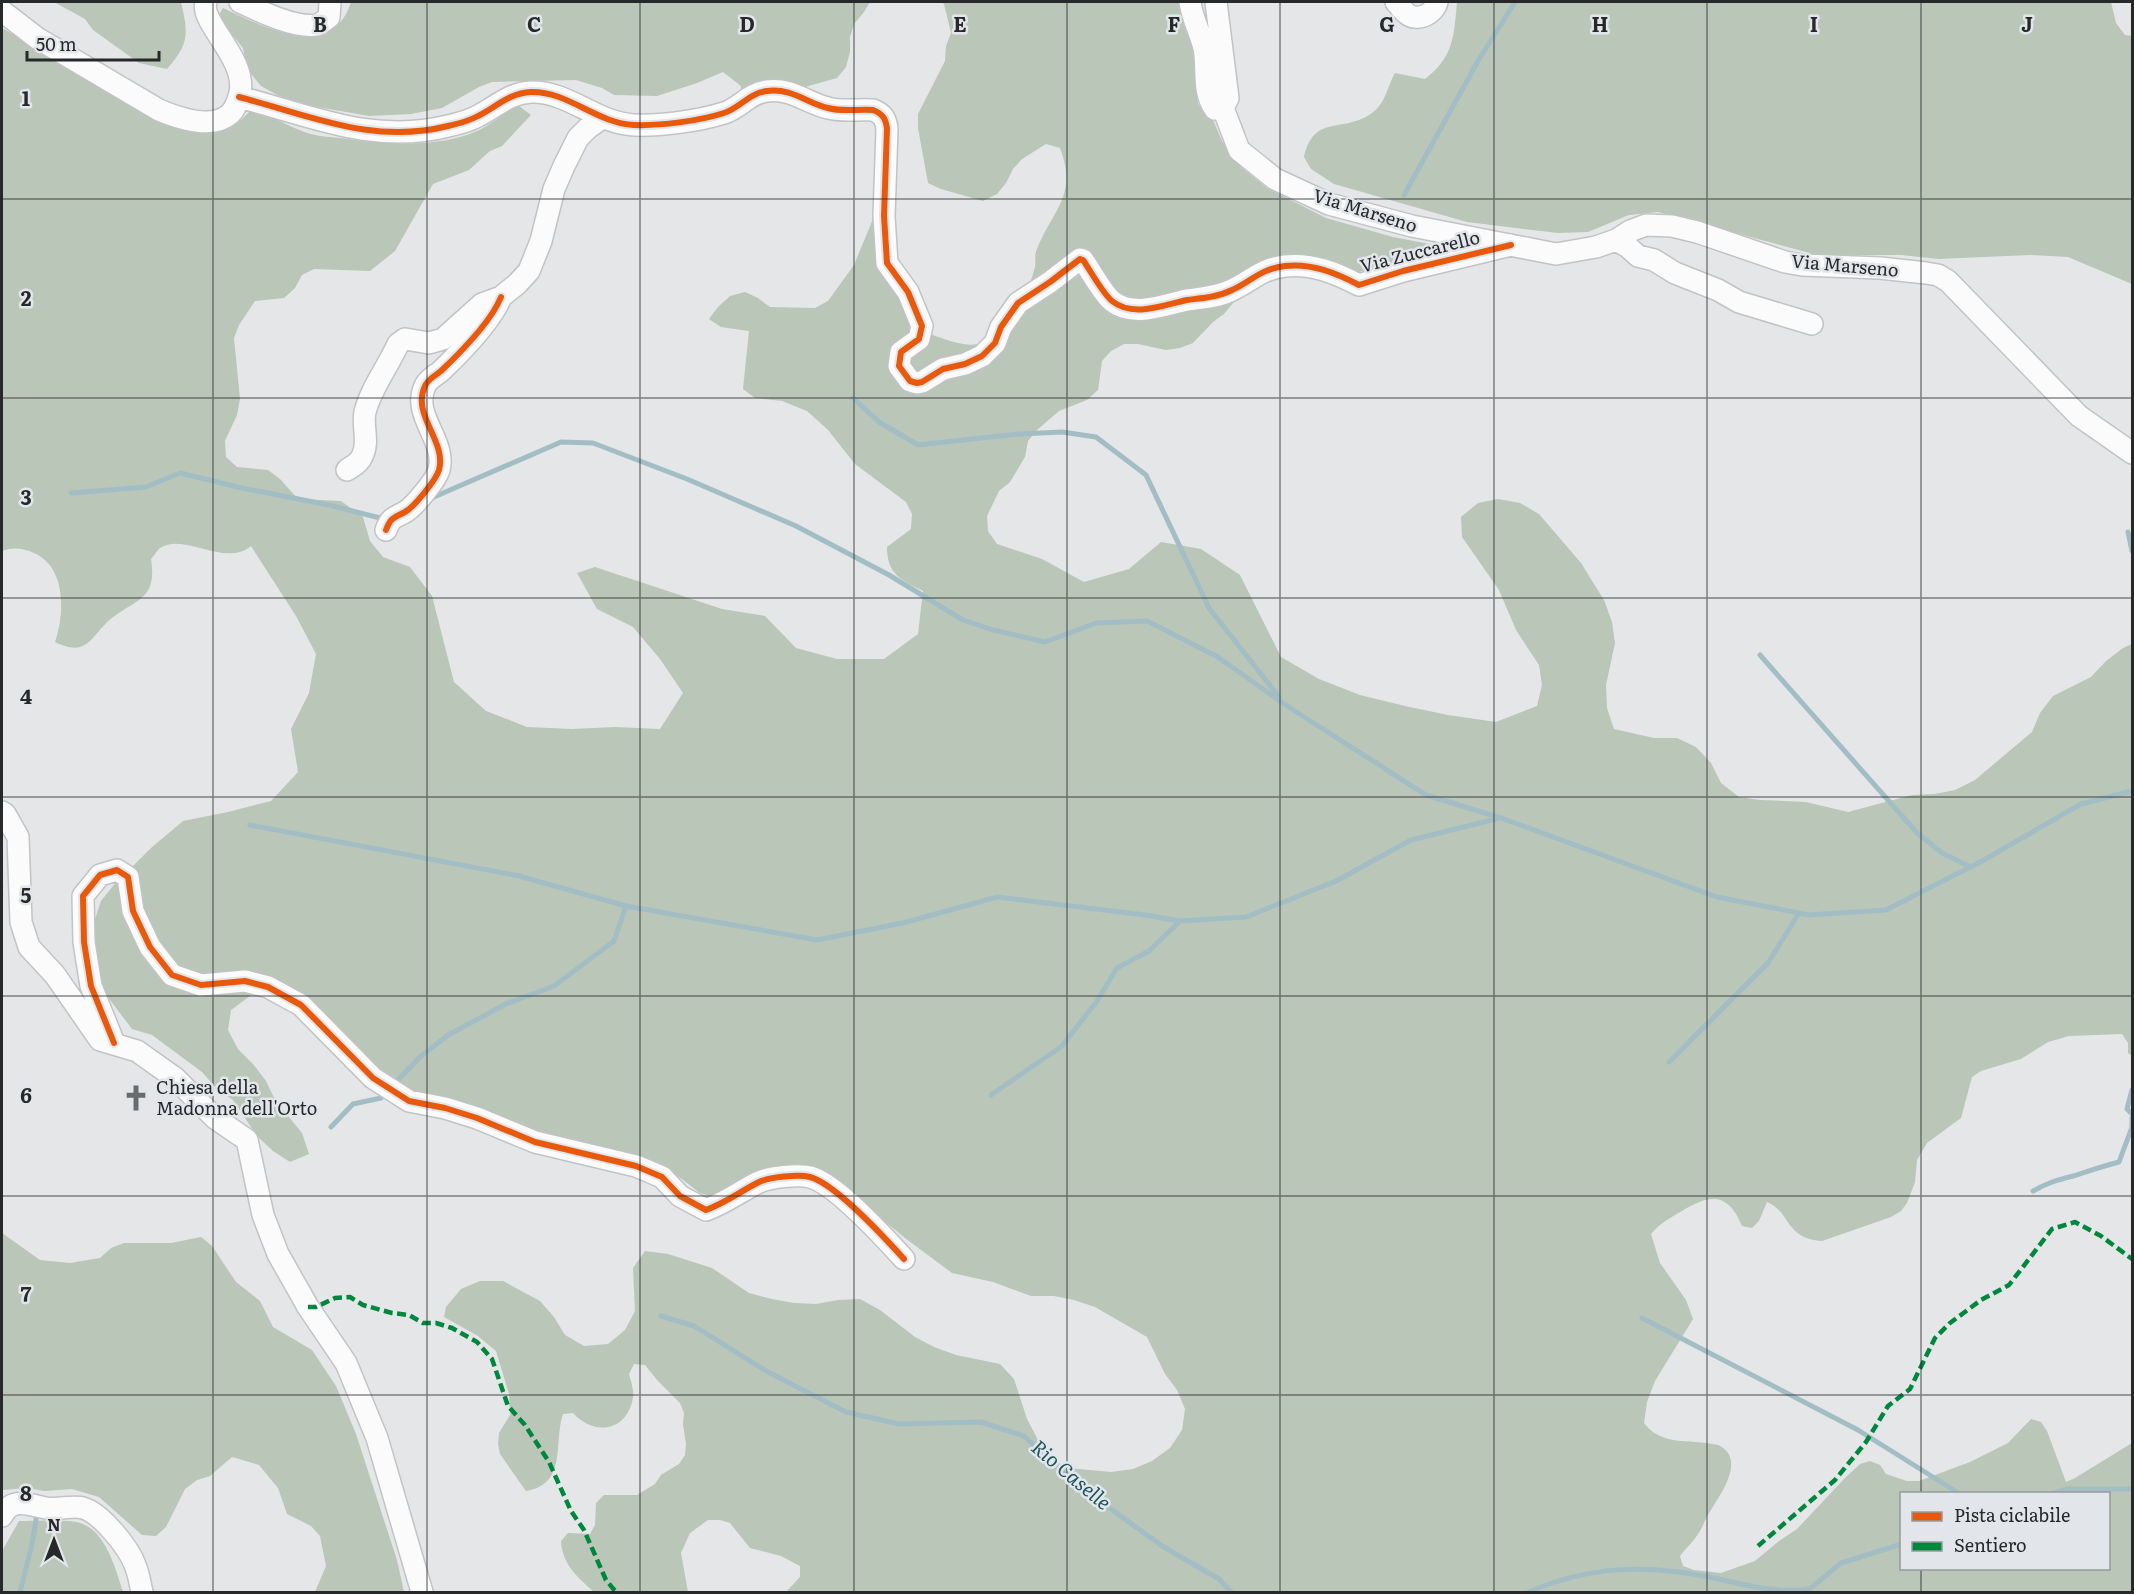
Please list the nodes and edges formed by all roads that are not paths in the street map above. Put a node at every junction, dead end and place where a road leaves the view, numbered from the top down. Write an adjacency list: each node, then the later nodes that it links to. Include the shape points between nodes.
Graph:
1 (206, 2): 9 (street, via 207,18 239,72)
2 (240, 2): 3 (street, via 276,18 306,25 318,25 329,17)
3 (330, 2)
4 (1190, 2): 10 (street, via 1204,48 1208,100 1215,109)
5 (1216, 2): 10 (street, via 1228,98)
6 (1396, 2): 7 (street, via 1405,13 1416,17 1427,15)
7 (1437, 2)
8 (2, 11): 9 (street, via 37,38 106,80 181,119 203,121 228,116)
9 (239, 97): 13 (street, Via Zuccarello, via 313,120 365,130 411,132 447,126 477,117 510,96 532,92 565,99)
10 (1223, 108): 15 (street, Via Marseno, via 1239,150 1275,179 1329,204 1412,226)
11 (726, 113): 12 (street); 13 (street, Via Zuccarello, via 657,124 623,124); 15 (street, Via Zuccarello, via 756,93 776,91 830,109 873,110 884,117 887,263 908,292 922,326 919,339 903,349 899,357 901,371 916,383 982,356 995,343 1018,303 1080,259 1111,301 1132,309 1157,308 1218,295 1269,269 1286,266 1335,272 1359,285)
12 (747, 115)
13 (602, 118): 16 (street, via 578,138 554,189 541,241 528,271)
14 (1616, 240): 15 (street, Via Marseno, via 1556,254); 17 (street, via 1638,256 1739,302); 18 (street, Via Marseno, via 1646,225 1672,226 1785,262 1938,275 2079,416)
15 (1511, 245)
16 (501, 297): 19 (street, via 482,304 444,339 429,343 405,339 398,344 367,405 363,456); 20 (street, via 494,313 426,384 423,405 437,445 438,471 406,512 389,521)
17 (1812, 324)
18 (2133, 453)
19 (347, 470)
20 (386, 530)
21 (2, 812): 22 (street, via 18,837 21,922 29,947 56,975 100,1040)
22 (114, 1043): 23 (street, via 91,986 84,942 83,896 100,875 117,870 128,877 133,911 150,947 172,975 201,985 245,981 268,987 301,1005 373,1078 409,1101 477,1118 535,1142 636,1166 662,1177 680,1196 706,1210 726,1203 761,1181 809,1176 831,1188); 26 (street, via 137,1051 175,1077 214,1118 247,1140 264,1215 278,1254 346,1363 377,1438)
23 (904, 1259)
24 (2, 1516): 25 (street, via 15,1503 48,1508 82,1507 98,1516 135,1564)
25 (142, 1593)
26 (422, 1593)

